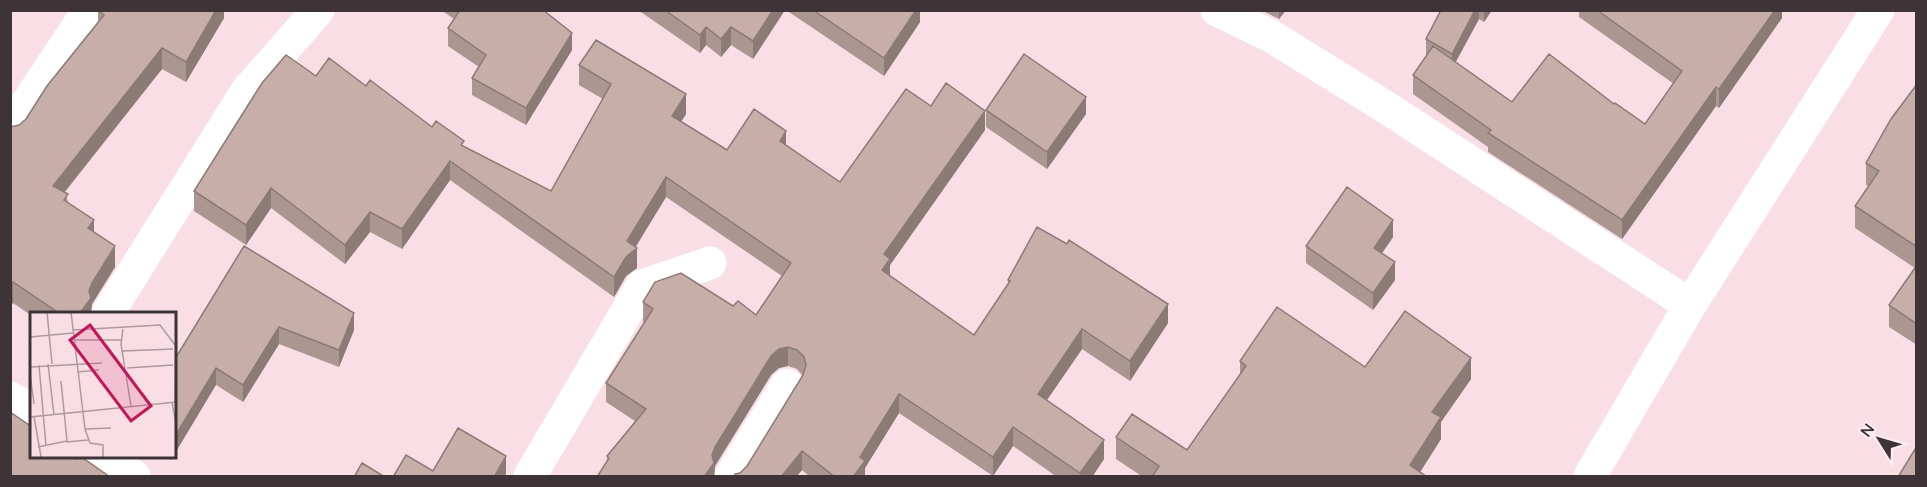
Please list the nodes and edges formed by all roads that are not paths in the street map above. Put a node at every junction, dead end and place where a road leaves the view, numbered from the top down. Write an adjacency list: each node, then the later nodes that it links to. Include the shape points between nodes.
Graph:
1 (89, 10): 5 (street)
2 (318, 10): 8 (street, via 247,92)
3 (1217, 10): 7 (street, via 1281,42)
4 (1878, 10): 7 (street)
5 (10, 129)
6 (710, 263): 14 (street, via 642,286)
7 (1690, 305): 16 (street)
8 (109, 312)
9 (787, 385): 15 (street)
10 (10, 398): 11 (street)
11 (30, 409)
12 (104, 457): 13 (street)
13 (134, 477)
14 (530, 477)
15 (731, 477)
16 (1590, 477)

